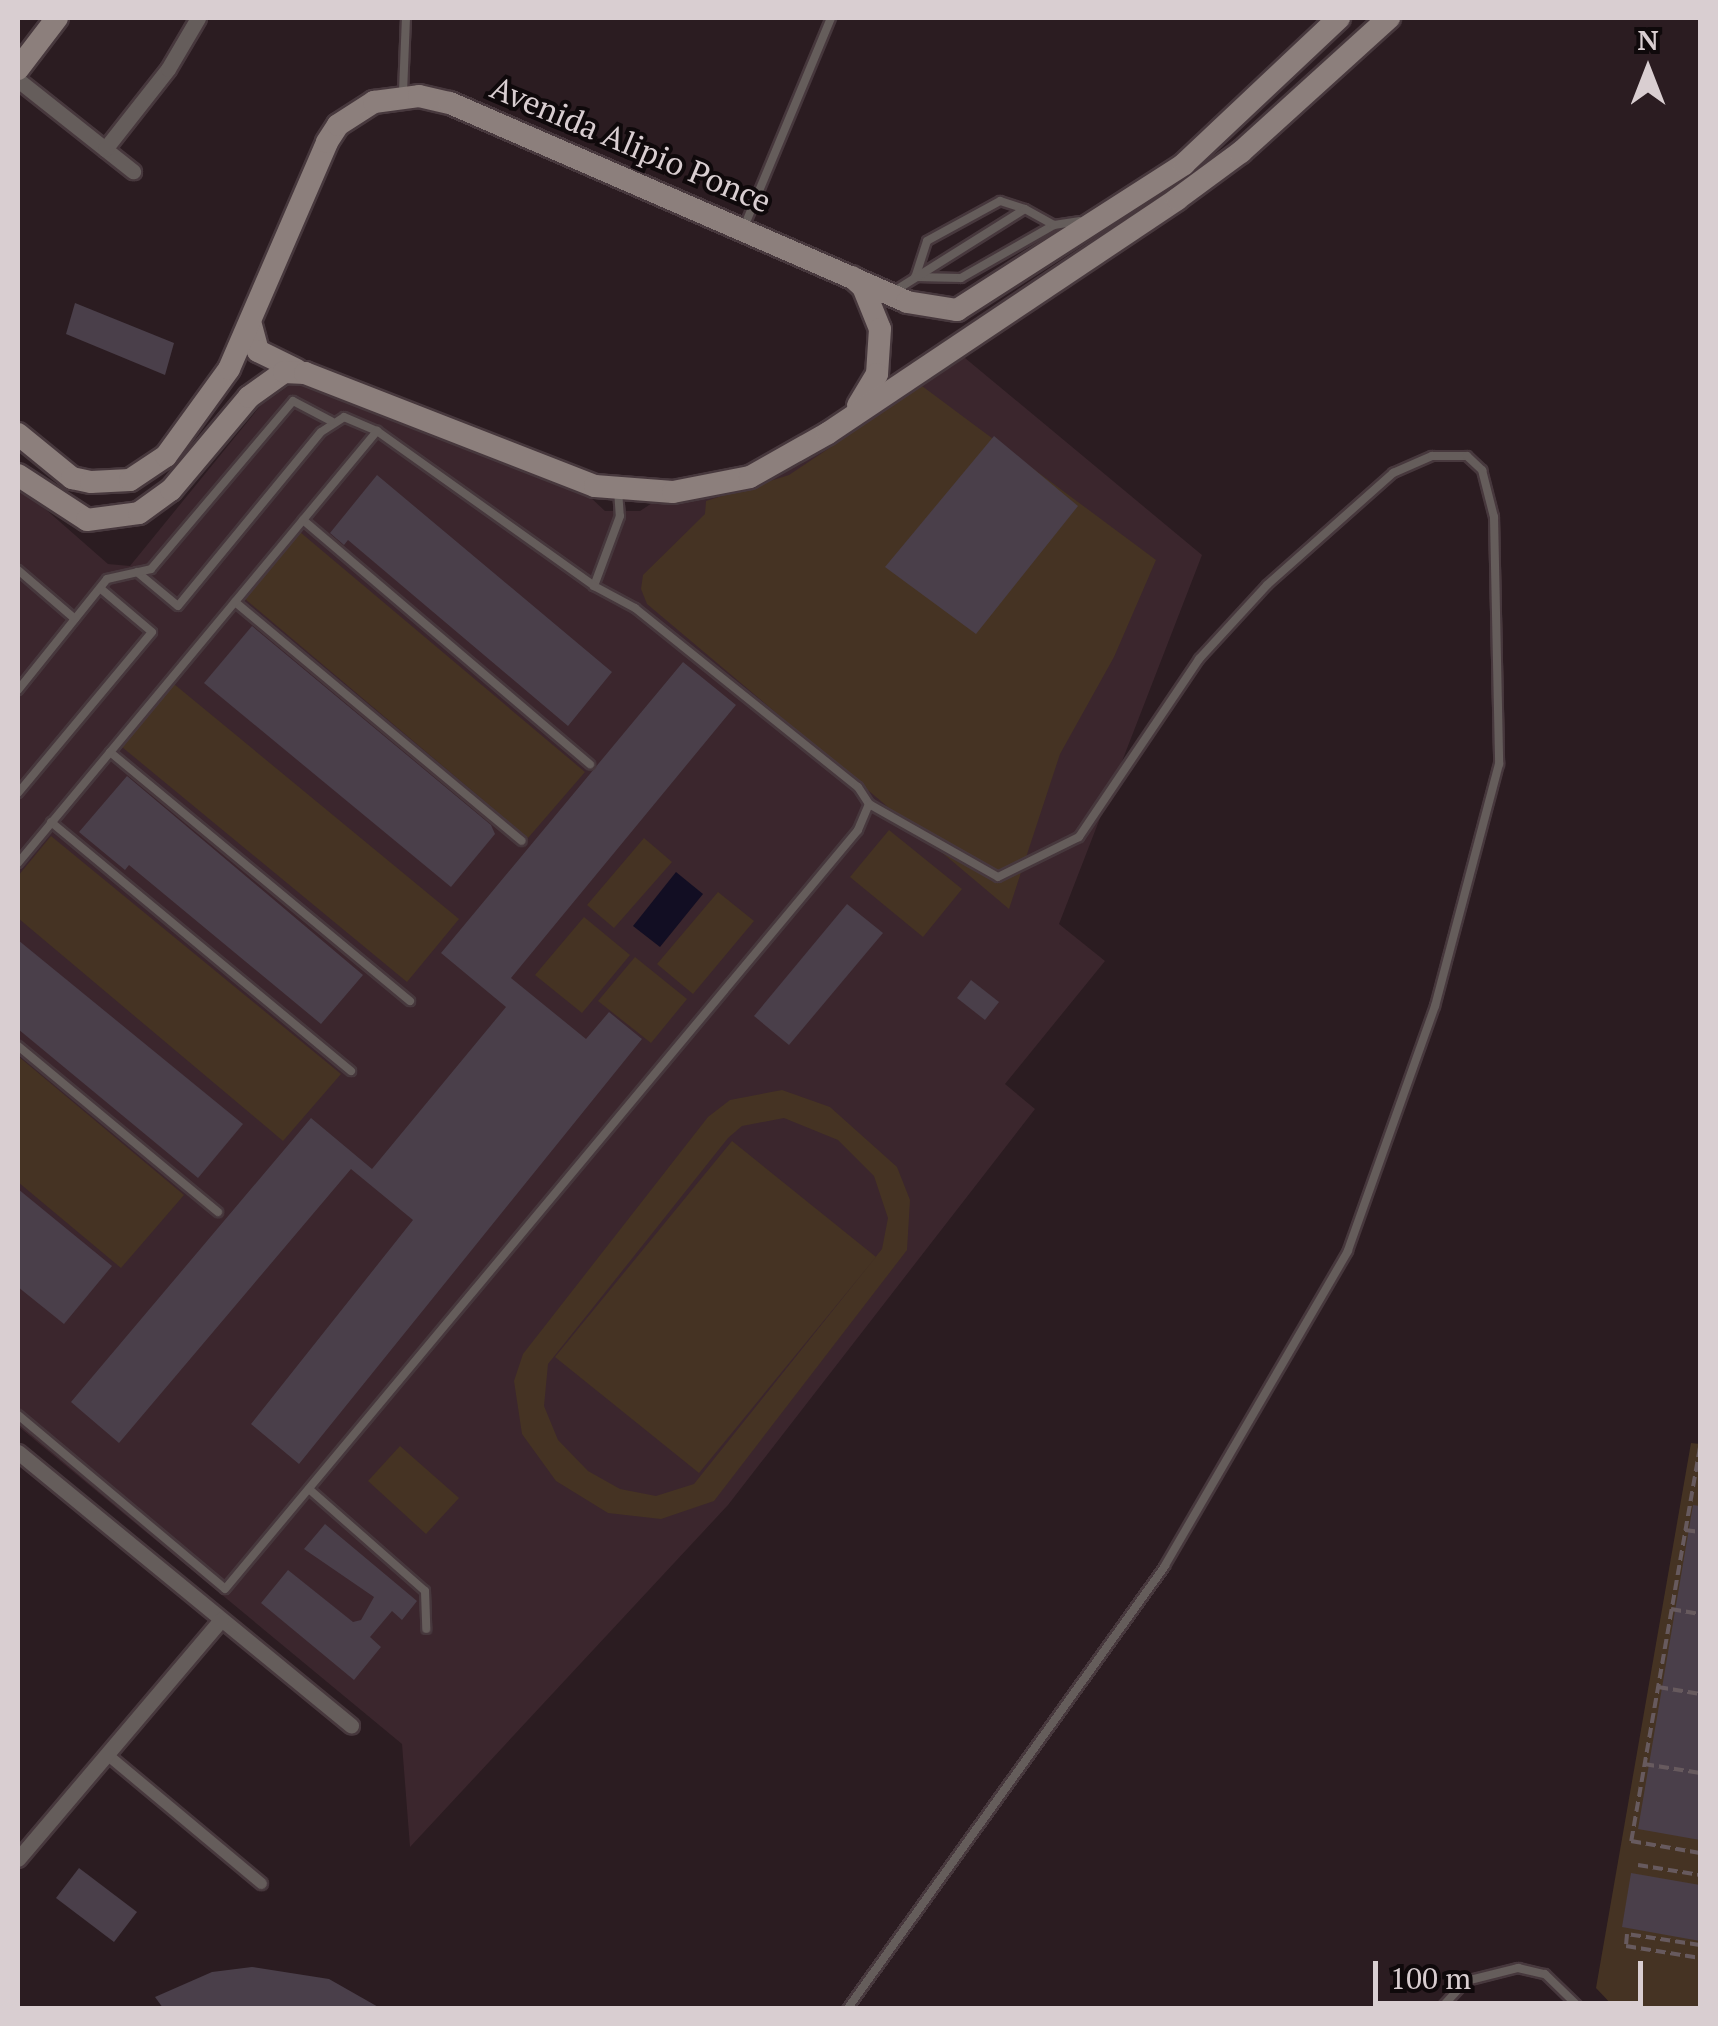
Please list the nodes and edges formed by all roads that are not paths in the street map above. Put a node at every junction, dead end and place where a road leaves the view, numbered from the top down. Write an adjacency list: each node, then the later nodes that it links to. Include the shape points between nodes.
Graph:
1 (57, 18): 7 (main road)
2 (198, 18): 10 (street, via 168,69)
3 (406, 18): 9 (lane)
4 (831, 18): 15 (lane)
5 (1339, 18): 14 (main road, Avenida Alipio Ponce, via 1250,109)
6 (1389, 18): 14 (main road, Avenida Alipio Ponce, via 1242,152)
7 (18, 70)
8 (18, 80): 10 (street)
9 (402, 97): 15 (main road, Avenida Alipio Ponce, via 450,103); 19 (main road, Avenida Alipio Ponce, via 357,111 327,142)
10 (105, 149): 11 (street)
11 (132, 171)
12 (1026, 209): 13 (lane); 17 (lane); 17 (lane, via 1000,201 927,240)
13 (1054, 225): 14 (lane); 17 (lane, via 961,278)
14 (1113, 226): 18 (main road, Avenida Alipio Ponce, via 977,303 936,311); 21 (main road, Avenida Alipio Ponce)
15 (744, 228): 16 (main road, Avenida Alipio Ponce)
16 (843, 269): 18 (main road, Avenida Alipio Ponce); 21 (main road, via 863,287 880,329 876,374)
17 (915, 277): 18 (lane)
18 (893, 293)
19 (251, 325): 20 (main road, Avenida Alipio Ponce, via 258,351); 24 (main road, Avenida Alipio Ponce, via 229,369 178,440 130,480 72,478)
20 (304, 373): 25 (main road, via 284,372 249,396 172,490 139,513 86,520); 26 (main road, Avenida Alipio Ponce, via 554,475)
21 (851, 418): 26 (main road, Avenida Alipio Ponce, via 737,480 673,492)
22 (331, 422): 23 (lane, via 355,419); 29 (lane, via 293,401 151,569); 29 (lane, via 178,606)
23 (377, 431): 27 (lane); 30 (lane)
24 (18, 434)
25 (18, 474)
26 (618, 489): 30 (lane, via 620,516)
27 (303, 520): 32 (lane); 36 (lane)
28 (18, 570): 33 (lane)
29 (137, 572): 31 (lane, via 108,578)
30 (594, 586): 38 (lane, via 635,608 858,787)
31 (100, 588): 33 (lane); 37 (lane, via 152,632)
32 (235, 602): 35 (lane); 40 (lane)
33 (75, 619): 34 (lane)
34 (18, 690)
35 (110, 752): 39 (lane); 42 (lane)
36 (590, 764)
37 (18, 793)
38 (869, 804): 48 (lane, via 858,830); 55 (lane, via 998,878 1053,852 1080,837 1199,658 1352,504 1393,473 1432,456 1467,456 1482,470 1494,517 1499,764 1435,1006 1348,1251 1165,1566)
39 (51, 822): 41 (lane); 44 (lane)
40 (522, 840)
41 (18, 862)
42 (410, 1001)
43 (18, 1046): 45 (lane)
44 (352, 1072)
45 (218, 1212)
46 (18, 1415): 48 (lane, via 226,1589)
47 (18, 1452): 49 (street)
48 (309, 1488): 50 (lane, via 425,1591)
49 (221, 1620): 51 (street); 52 (street)
50 (426, 1628)
51 (351, 1726)
52 (109, 1756): 53 (street); 54 (street)
53 (18, 1858)
54 (260, 1883)
55 (848, 2008)
56 (1441, 2008): 57 (lane, via 1466,1981 1518,1968 1545,1974)
57 (1580, 2008)

